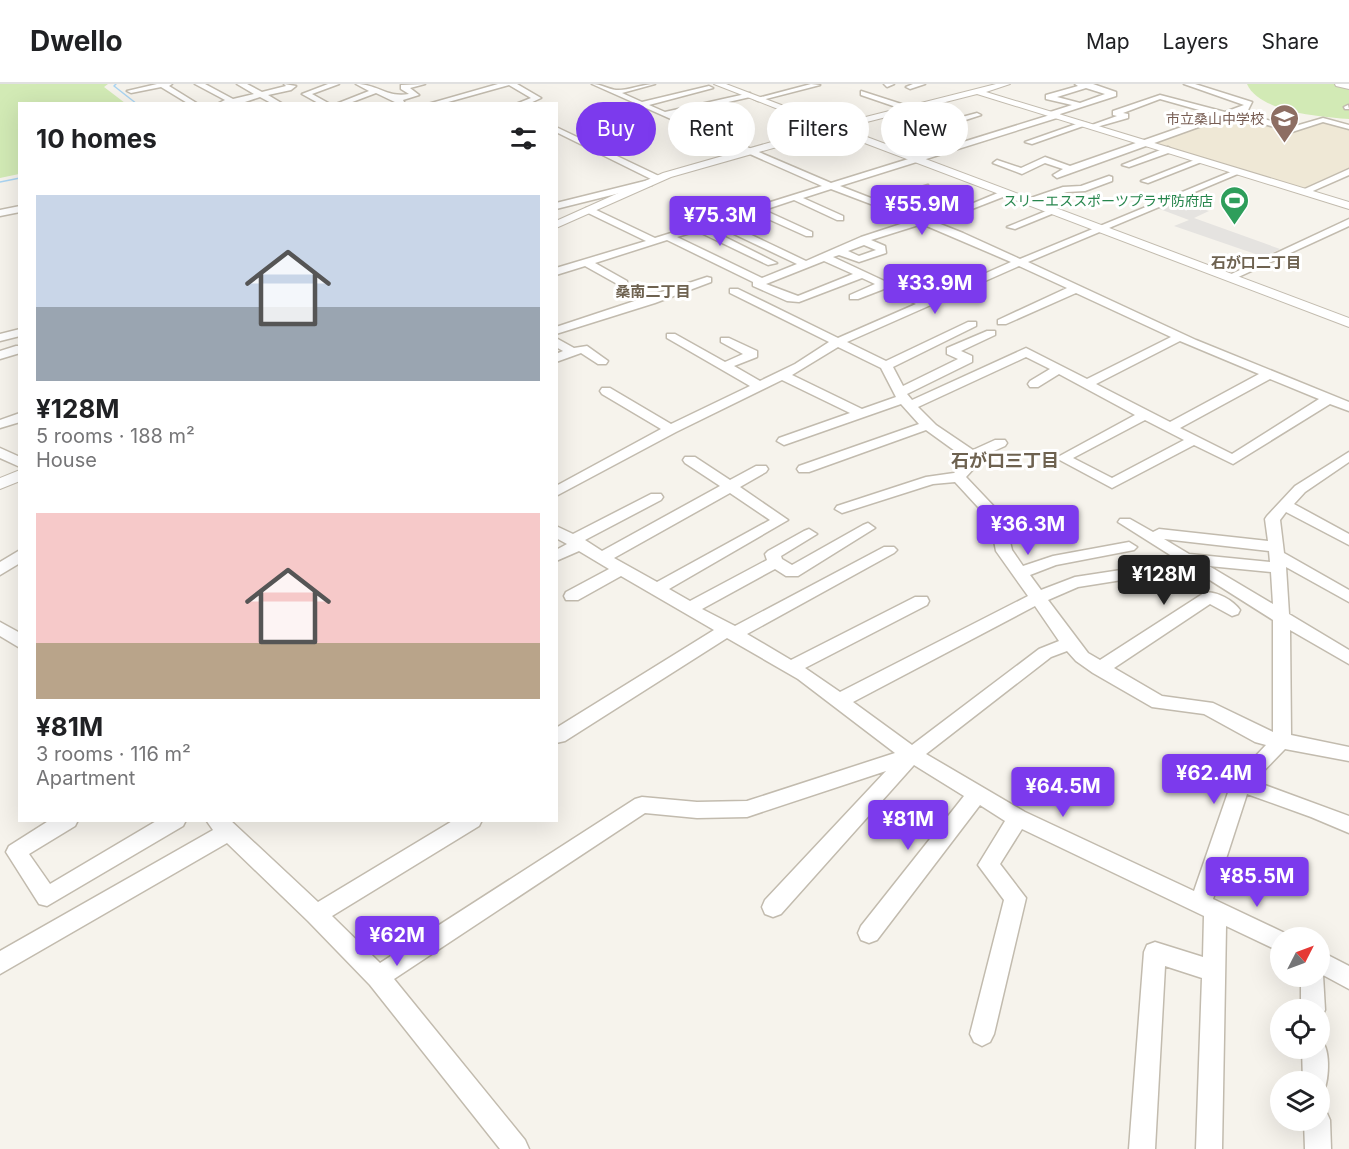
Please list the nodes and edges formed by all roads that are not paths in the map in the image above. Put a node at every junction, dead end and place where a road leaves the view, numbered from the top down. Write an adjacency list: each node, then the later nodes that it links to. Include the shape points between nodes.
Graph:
1 (199, 84): 38 (street)
2 (241, 84): 30 (street)
3 (288, 84): 30 (street, via 292,86)
4 (360, 84): 26 (street)
5 (390, 84): 26 (street)
6 (421, 84): 42 (street, via 404,87 415,95)
7 (506, 84): 43 (street)
8 (512, 84): 44 (street, via 537,98)
9 (596, 84): 27 (street)
10 (651, 84): 27 (street)
11 (744, 84): 20 (street)
12 (921, 84): 23 (street)
13 (1006, 84): 28 (street)
14 (1188, 84): 52 (street, via 1249,104)
15 (1339, 84): 21 (street)
16 (165, 85): 25 (street); 37 (street)
17 (816, 85): 36 (street)
18 (1085, 85): 50 (street, via 1113,94); 50 (street, via 1049,97)
19 (122, 86): 25 (street)
20 (718, 86): 32 (street); 46 (street)
21 (1349, 86)
22 (333, 87): 40 (street, via 306,94)
23 (910, 87)
24 (962, 87): 28 (street)
25 (131, 91): 34 (street)
26 (373, 91): 35 (street); 42 (street)
27 (616, 92): 45 (street)
28 (979, 92): 48 (street); 56 (street)
29 (864, 93): 47 (street)
30 (261, 94): 38 (street); 39 (street)
31 (345, 94): 35 (street)
32 (747, 95): 36 (street); 53 (street)
33 (1198, 97): 52 (street)
34 (139, 98)
35 (354, 98): 41 (street)
36 (758, 99): 49 (street)
37 (192, 102)
38 (234, 102)
39 (276, 102)
40 (323, 102)
41 (344, 102)
42 (396, 102)
43 (438, 102)
44 (525, 102)
45 (638, 102)
46 (650, 102)
47 (892, 102)
48 (936, 102)
49 (767, 103)
50 (1080, 105): 56 (street)
51 (656, 110): 53 (street)
52 (1229, 112): 59 (street); 60 (street, via 1160,97 1116,113 1125,116); 61 (street, via 1292,130 1323,120)
53 (664, 114): 57 (street)
54 (1174, 114): 59 (street)
55 (977, 115): 58 (street)
56 (1055, 115): 60 (street); 71 (street)
57 (668, 116)
58 (968, 118)
59 (1203, 122): 66 (street)
60 (1089, 125): 63 (street); 65 (street)
61 (1349, 127)
62 (558, 130): 80 (street)
63 (1129, 137): 66 (street); 70 (street)
64 (869, 142): 71 (street)
65 (1029, 142)
66 (1145, 142): 67 (street); 75 (street)
67 (1168, 150): 72 (street); 74 (street)
68 (755, 153): 82 (street)
69 (735, 156): 80 (street)
70 (1071, 158)
71 (916, 159): 82 (street); 85 (street)
72 (1200, 161): 77 (street); 81 (street)
73 (997, 163): 75 (street, via 1022,171 1045,160)
74 (1126, 165)
75 (1070, 169): 78 (street)
76 (1349, 172): 84 (street)
77 (1236, 173): 84 (street); 106 (street)
78 (1057, 175)
79 (1109, 179): 87 (street)
80 (654, 181): 90 (street); 95 (street)
81 (1145, 181)
82 (830, 185): 86 (street); 88 (street)
83 (925, 187): 88 (street)
84 (1303, 192): 91 (street)
85 (1005, 193): 87 (street); 92 (street)
86 (794, 197): 94 (street); 99 (street)
87 (1027, 201): 96 (street)
88 (875, 202): 98 (street)
89 (925, 204): 98 (street)
90 (558, 205)
91 (1349, 206)
92 (969, 207)
93 (18, 209): 97 (street)
94 (754, 209): 100 (street); 107 (street)
95 (589, 210): 103 (street); 109 (street)
96 (1054, 211): 105 (street); 106 (street)
97 (0, 213)
98 (899, 213): 101 (street)
99 (840, 218)
100 (714, 221): 104 (street); 119 (street)
101 (921, 221): 110 (street); 118 (street)
102 (1349, 222): 124 (street)
103 (558, 224)
104 (697, 227): 108 (street); 117 (street)
105 (1012, 227)
106 (1098, 228): 118 (street); 124 (street)
107 (809, 234)
108 (668, 237): 109 (street); 111 (street)
109 (654, 241): 116 (street)
110 (864, 241): 112 (street); 112 (street, via 882,251 859,259)
111 (693, 250): 113 (street); 115 (street)
112 (837, 250): 114 (street)
113 (679, 255)
114 (823, 256): 119 (street); 123 (street)
115 (717, 262): 120 (street); 122 (street)
116 (587, 263): 121 (street); 128 (street)
117 (772, 263)
118 (1021, 263): 130 (street); 133 (street)
119 (804, 264): 127 (street)
120 (705, 266)
121 (558, 271)
122 (744, 274): 125 (street); 127 (street)
123 (860, 275): 127 (street, via 799,299 790,299 758,284); 129 (street)
124 (1230, 278): 135 (street)
125 (731, 279)
126 (707, 280): 137 (street)
127 (761, 282)
128 (624, 283)
129 (883, 285): 132 (street); 133 (street)
130 (1075, 289): 134 (street); 141 (street)
131 (734, 291): 145 (street)
132 (854, 297)
133 (925, 304): 145 (street)
134 (1002, 322)
135 (1349, 323)
136 (972, 324): 153 (street)
137 (558, 330)
138 (18, 333): 142 (street)
139 (991, 333): 162 (street, via 951,351 968,359)
140 (671, 336): 152 (street)
141 (1181, 336): 155 (street); 157 (street)
142 (0, 338)
143 (725, 340): 152 (street, via 753,354)
144 (558, 342): 147 (street)
145 (838, 342): 153 (street); 156 (street)
146 (18, 350): 148 (street)
147 (572, 352): 149 (street); 150 (street, via 583,348)
148 (2, 355): 151 (street)
149 (558, 358)
150 (602, 361)
151 (18, 362)
152 (725, 366): 159 (street)
153 (885, 366): 162 (street)
154 (1059, 369): 157 (street); 158 (street); 162 (street, via 1026,352)
155 (1269, 374): 161 (street); 169 (street)
156 (782, 375): 159 (street); 164 (street)
157 (1089, 383): 165 (street)
158 (1034, 384)
159 (760, 386): 170 (street)
160 (606, 392): 170 (street)
161 (1328, 399): 163 (street); 171 (street, via 1233,460)
162 (904, 400): 164 (street); 168 (street)
163 (1349, 407)
164 (862, 414): 172 (street)
165 (1145, 415): 169 (street); 171 (street, via 1063,458 1112,484)
166 (18, 418): 167 (street)
167 (0, 424)
168 (928, 425): 175 (street); 180 (street)
169 (1169, 428): 171 (street)
170 (671, 429): 185 (street)
171 (1194, 440)
172 (784, 441)
173 (1000, 443): 175 (street, via 976,455)
174 (0, 452): 178 (street)
175 (969, 454): 182 (street, via 970,465)
176 (1349, 456): 187 (street, via 1300,489)
177 (690, 460): 184 (street)
178 (18, 462)
179 (761, 470): 184 (street)
180 (804, 470)
181 (18, 476): 183 (street)
182 (958, 477): 188 (street, via 931,480); 190 (street)
183 (0, 484)
184 (729, 487): 201 (street); 209 (street, via 781,520)
185 (558, 491)
186 (656, 497): 195 (street)
187 (1286, 506): 196 (street); 202 (street, via 1272,519)
188 (842, 509)
189 (1054, 512): 190 (street)
190 (997, 522): 208 (street, via 1004,551)
191 (1125, 522): 203 (street)
192 (868, 528): 204 (street, via 792,572)
193 (809, 534): 204 (street, via 773,554)
194 (1160, 534): 202 (street)
195 (565, 536): 199 (street); 201 (street)
196 (1349, 540)
197 (1129, 547): 208 (street, via 1053,561)
198 (889, 550): 218 (street)
199 (558, 552)
200 (18, 556): 207 (street)
201 (604, 557): 205 (street)
202 (1278, 557): 203 (street); 211 (street); 216 (street)
203 (1183, 558): 216 (street)
204 (775, 562): 214 (street)
205 (623, 568): 209 (street); 210 (street)
206 (1160, 569): 212 (street, via 1075,582)
207 (0, 570)
208 (1020, 573): 212 (street)
209 (657, 589): 214 (street)
210 (573, 596)
211 (1349, 597)
212 (1037, 598): 220 (street); 224 (street)
213 (921, 601): 222 (street)
214 (689, 609): 218 (street)
215 (1232, 610): 223 (street, via 1210,597)
216 (1281, 618): 221 (street); 226 (street)
217 (0, 628): 219 (street)
218 (732, 631): 222 (street); 225 (street)
219 (18, 641)
220 (1070, 643): 223 (street); 228 (street, via 1045,653)
221 (1349, 658)
222 (792, 667): 224 (street)
223 (1099, 669): 226 (street, via 1158,702 1207,708 1262,737)
224 (839, 701): 228 (street)
225 (558, 736)
226 (1282, 740): 227 (street); 229 (street)
227 (1349, 754)
228 (912, 755): 230 (street); 238 (street); 245 (street, via 747,809 642,805)
229 (1241, 784): 235 (street); 237 (street)
230 (978, 793): 231 (street); 240 (street)
231 (1018, 818): 237 (street); 247 (street, via 988,865 1015,898)
232 (65, 822): 233 (street, via 16,852 47,897)
233 (173, 822)
234 (469, 822): 239 (street)
235 (1349, 825)
236 (222, 826): 239 (street); 242 (street)
237 (1208, 907): 241 (street); 244 (street)
238 (773, 908)
239 (316, 914): 245 (street)
240 (869, 933)
241 (1270, 937)
242 (0, 963)
243 (1330, 967): 246 (street)
244 (1214, 971): 250 (street, via 1155,952); 251 (street)
245 (378, 977): 249 (street)
246 (1349, 978)
247 (982, 1034)
248 (1317, 1131): 252 (street)
249 (512, 1147)
250 (1142, 1149)
251 (1209, 1149)
252 (1318, 1149)

